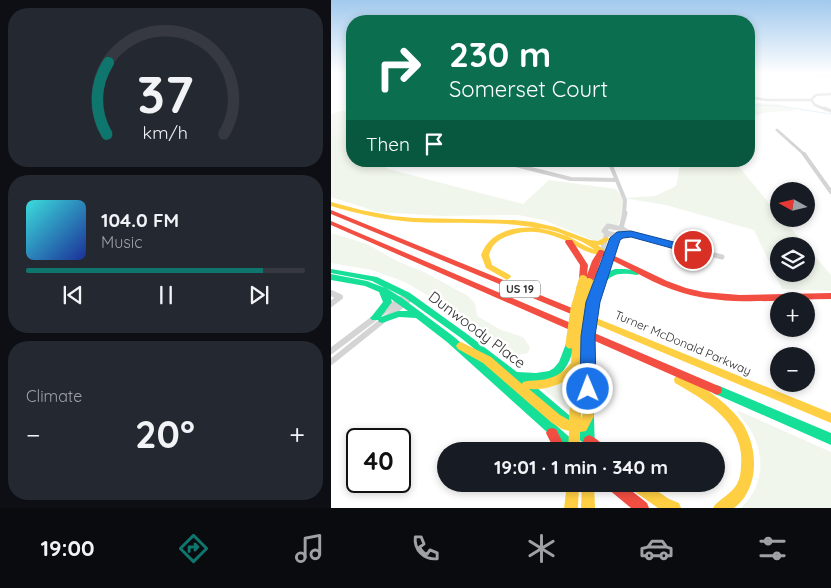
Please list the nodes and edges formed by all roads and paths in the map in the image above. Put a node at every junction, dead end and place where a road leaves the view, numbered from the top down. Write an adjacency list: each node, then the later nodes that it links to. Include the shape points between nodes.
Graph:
1 (814, 97): 3 (street)
2 (755, 98): 3 (street)
3 (811, 100): 4 (street)
4 (831, 111)
5 (777, 130): 9 (street, via 809,158)
6 (521, 167): 8 (street, via 569,180)
7 (611, 167): 8 (street)
8 (616, 180): 12 (street, via 625,200)
9 (831, 192)
10 (331, 204): 18 (main road, via 398,219 537,222)
11 (331, 212): 40 (main road, Turner McDonald Parkway / US 19)
12 (623, 218): 14 (street); 15 (street)
13 (331, 223): 33 (main road, US 19)
14 (611, 226): 15 (street); 16 (street, via 606,227)
15 (621, 232): 16 (street); 19 (street); 20 (street)
16 (605, 235): 18 (main road, via 599,243); 19 (street)
17 (567, 239): 19 (main road); 24 (main road, via 583,261); 40 (main road, via 539,230 516,230 491,242 485,258 489,266 503,275)
18 (588, 242): 19 (main road)
19 (602, 253): 23 (main road); 24 (main road, via 596,257); 25 (main road)
20 (722, 257)
21 (331, 271): 28 (main road, Dunwoody Place, via 374,280)
22 (331, 277): 26 (main road, Dunwoody Place)
23 (652, 277): 25 (main road, via 616,271 604,275); 29 (main road, via 683,290 725,298)
24 (586, 281): 36 (main road, bridge, via 575,309)
25 (599, 285): 43 (main road, bridge, via 593,302 587,352)
26 (380, 289): 30 (main road, Dunwoody Place); 34 (main road, via 388,302)
27 (331, 293): 31 (street, via 340,297)
28 (409, 296): 30 (street); 41 (main road, Dunwoody Place)
29 (831, 296)
30 (401, 302): 32 (main road, Dunwoody Place); 34 (street)
31 (331, 304)
32 (419, 316): 34 (main road, via 407,313); 35 (main road, Dunwoody Place)
33 (553, 318): 47 (main road, US 19); 60 (main road, via 713,398 733,418 747,446 748,474 736,498)
34 (379, 319): 37 (street); 38 (street)
35 (456, 344): 45 (main road, via 487,360 551,415); 46 (main road, Dunwoody Place)
36 (573, 345): 39 (main road); 41 (main road, via 565,365 555,374 538,378)
37 (331, 352)
38 (331, 362)
39 (576, 365): 42 (main road, via 556,382 538,386); 45 (main road)
40 (710, 366): 44 (main road, Turner McDonald Parkway / US 19)
41 (515, 376): 42 (main road, Dunwoody Place)
42 (527, 384): 45 (main road, Dunwoody Place)
43 (588, 416): 45 (main road, via 582,427); 48 (main road)
44 (831, 418)
45 (575, 428): 48 (main road, Dunwoody Place); 51 (main road)
46 (549, 429): 49 (main road); 50 (main road, Dunwoody Place)
47 (831, 439)
48 (589, 441)
49 (556, 442)
50 (564, 442)
51 (575, 442)
52 (572, 492): 56 (main road)
53 (588, 492): 57 (main road)
54 (623, 492): 58 (main road)
55 (647, 492): 59 (main road)
56 (571, 508)
57 (588, 508)
58 (642, 508)
59 (674, 508)
60 (720, 508)

